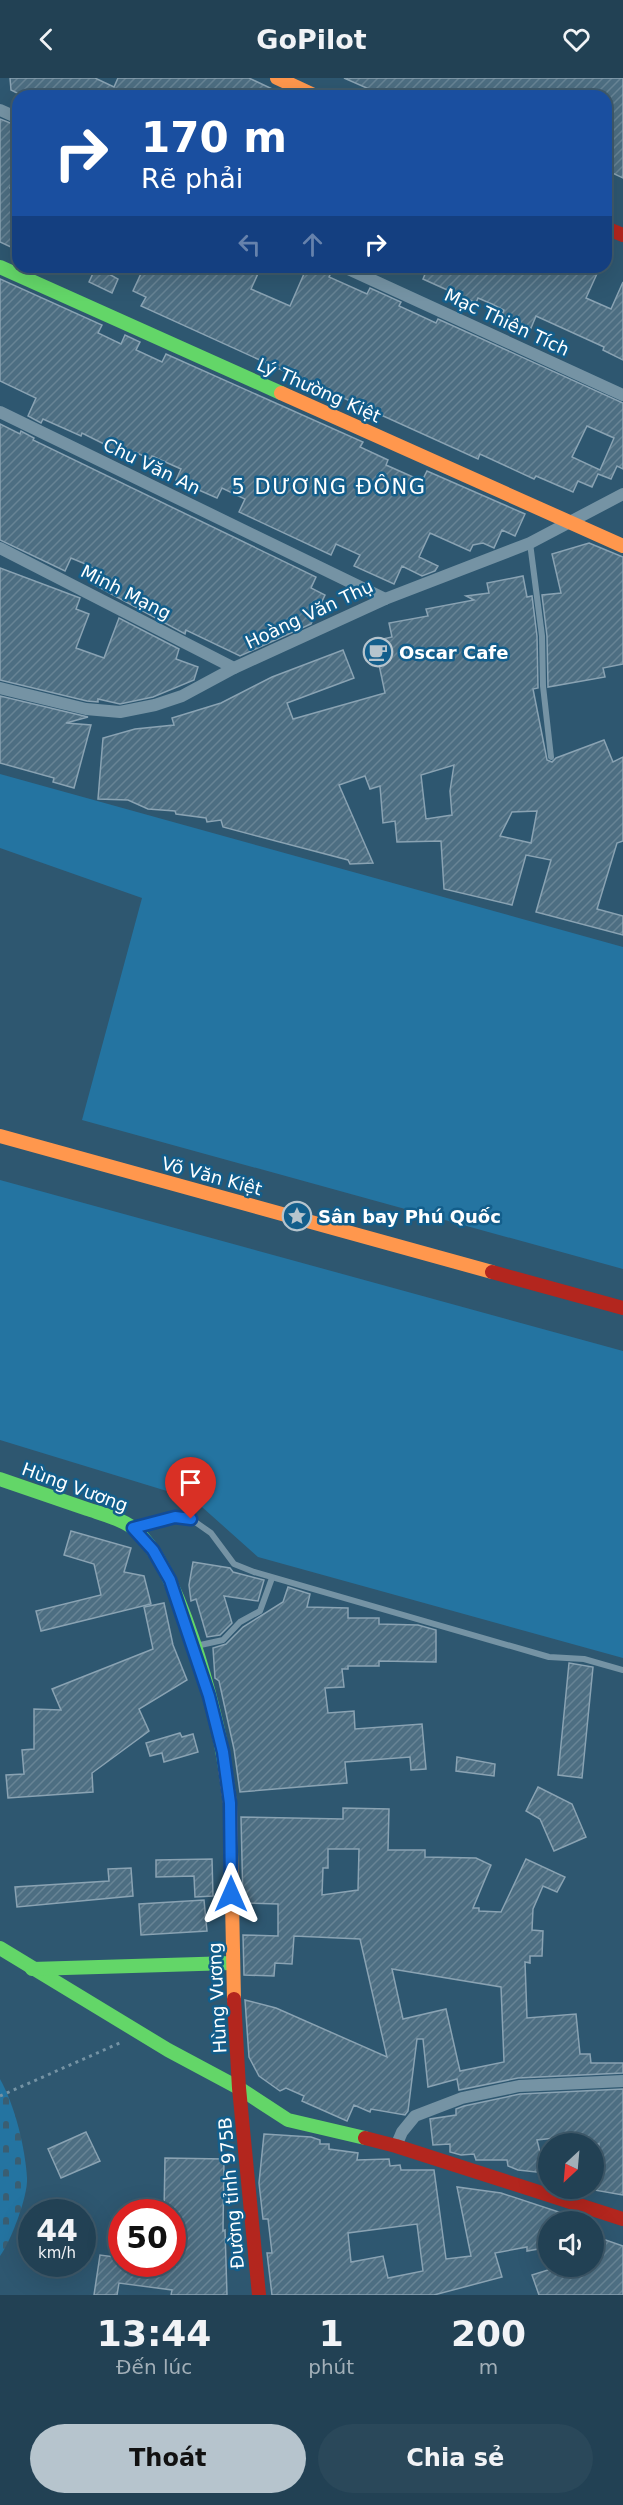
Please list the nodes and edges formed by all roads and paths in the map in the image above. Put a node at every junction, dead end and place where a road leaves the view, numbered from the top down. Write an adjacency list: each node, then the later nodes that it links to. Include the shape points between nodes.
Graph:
1 (277, 78): 2 (street)
2 (303, 90)
3 (13, 273): 8 (street, Lý Thường Kiệt)
4 (357, 273): 5 (street, Mạc Thiên Tích)
5 (623, 394)
6 (0, 412): 12 (street, Chu Văn An)
7 (623, 494): 8 (street, Hoàng Văn Thụ)
8 (570, 522): 9 (street, Hoàng Văn Thụ); 10 (street, Lý Thường Kiệt)
9 (530, 543): 12 (street, Hoàng Văn Thụ); 15 (lane)
10 (623, 546)
11 (0, 548): 13 (street, Minh Mạng)
12 (385, 598): 13 (street, Hoàng Văn Thụ)
13 (234, 668): 14 (street, Hoàng Văn Thụ, via 182,696 120,712 86,709)
14 (0, 688)
15 (551, 757)
16 (0, 1136): 17 (street, Võ Văn Kiệt)
17 (623, 1308)
18 (0, 1479): 19 (street, Hùng Vương)
19 (133, 1528): 20 (lane, via 175,1517 191,1519 211,1533 234,1564); 21 (street, Hùng Vương, via 153,1550 170,1580)
20 (272, 1578): 21 (lane, via 260,1611 240,1622 223,1640); 22 (lane, via 549,1657 584,1659)
21 (193, 1647): 24 (street, Hùng Vương, via 223,1752 230,1803)
22 (623, 1670)
23 (0, 1948): 25 (street)
24 (232, 1963): 25 (street); 28 (street, Hùng Vương)
25 (32, 1969): 26 (street)
26 (140, 2033): 28 (street); 29 (path)
27 (623, 2081): 30 (street, via 519,2086 462,2098 415,2116)
28 (239, 2088): 30 (street, via 288,2120); 32 (street, Đường tỉnh 975B)
29 (0, 2096)
30 (396, 2146): 31 (street)
31 (623, 2219)
32 (259, 2295)

